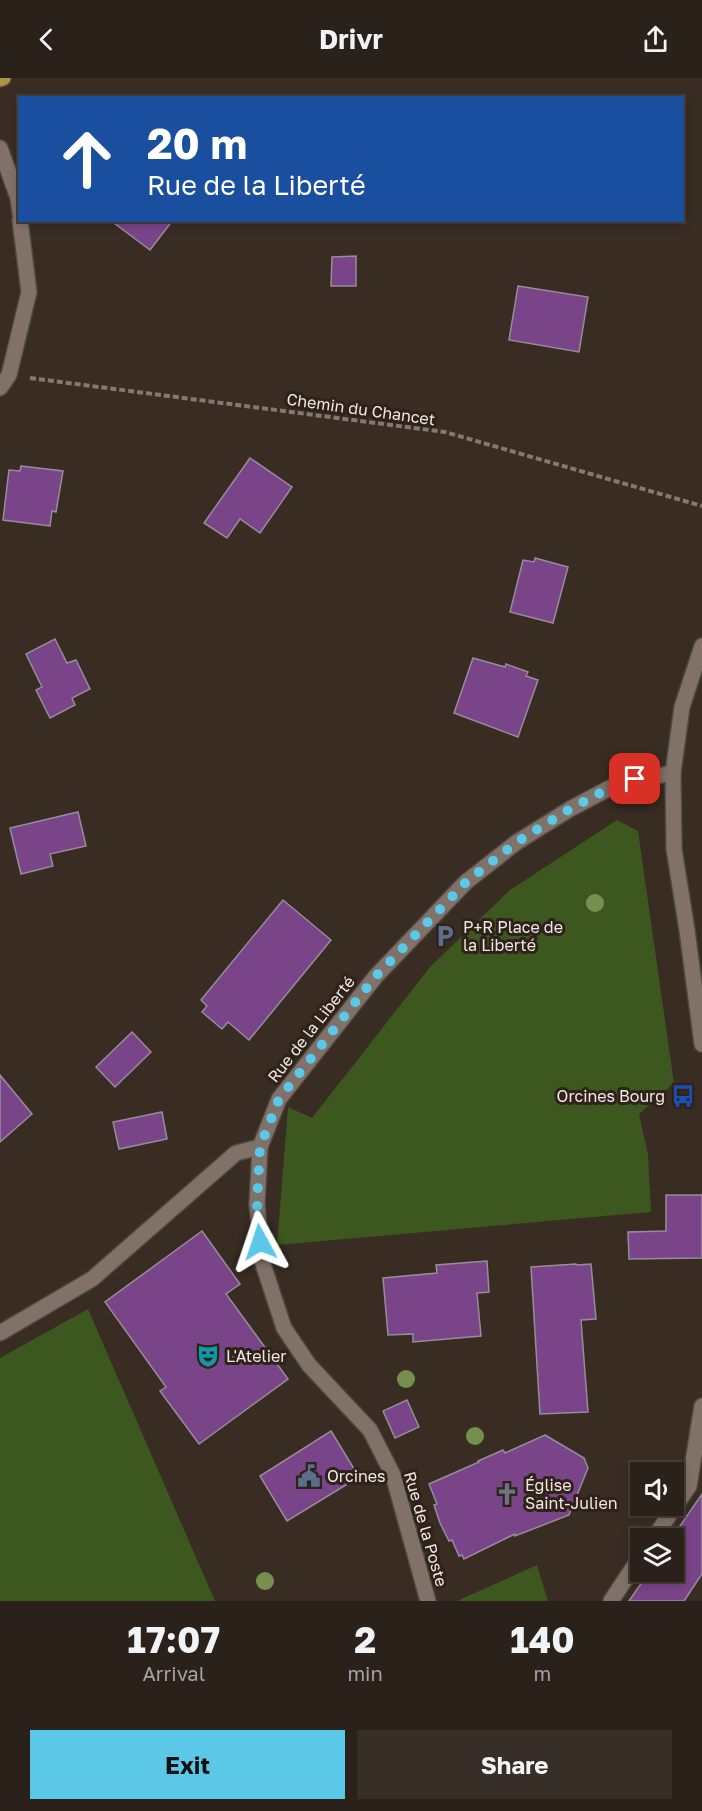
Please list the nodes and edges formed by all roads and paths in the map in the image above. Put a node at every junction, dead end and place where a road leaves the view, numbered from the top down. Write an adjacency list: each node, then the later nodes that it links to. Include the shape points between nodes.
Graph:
1 (0, 148): 2 (street)
2 (18, 198)
3 (20, 222): 4 (street, via 29,291)
4 (9, 375): 5 (street); 6 (path, Chemin du Chancet, via 445,432)
5 (0, 388)
6 (702, 506)
7 (702, 646): 8 (street, via 682,706)
8 (673, 773): 9 (street, via 674,849); 10 (street, Rue de la Liberté, via 619,783 517,842 466,882 376,976 279,1099)
9 (702, 1044)
10 (260, 1147): 11 (street, via 236,1153 92,1280); 15 (street, Rue de la Poste, via 257,1204 262,1261 284,1328 309,1365 370,1430 393,1475)
11 (0, 1333)
12 (702, 1406): 13 (street, via 688,1486)
13 (660, 1528)
14 (630, 1572): 16 (street)
15 (428, 1601)
16 (611, 1601)

